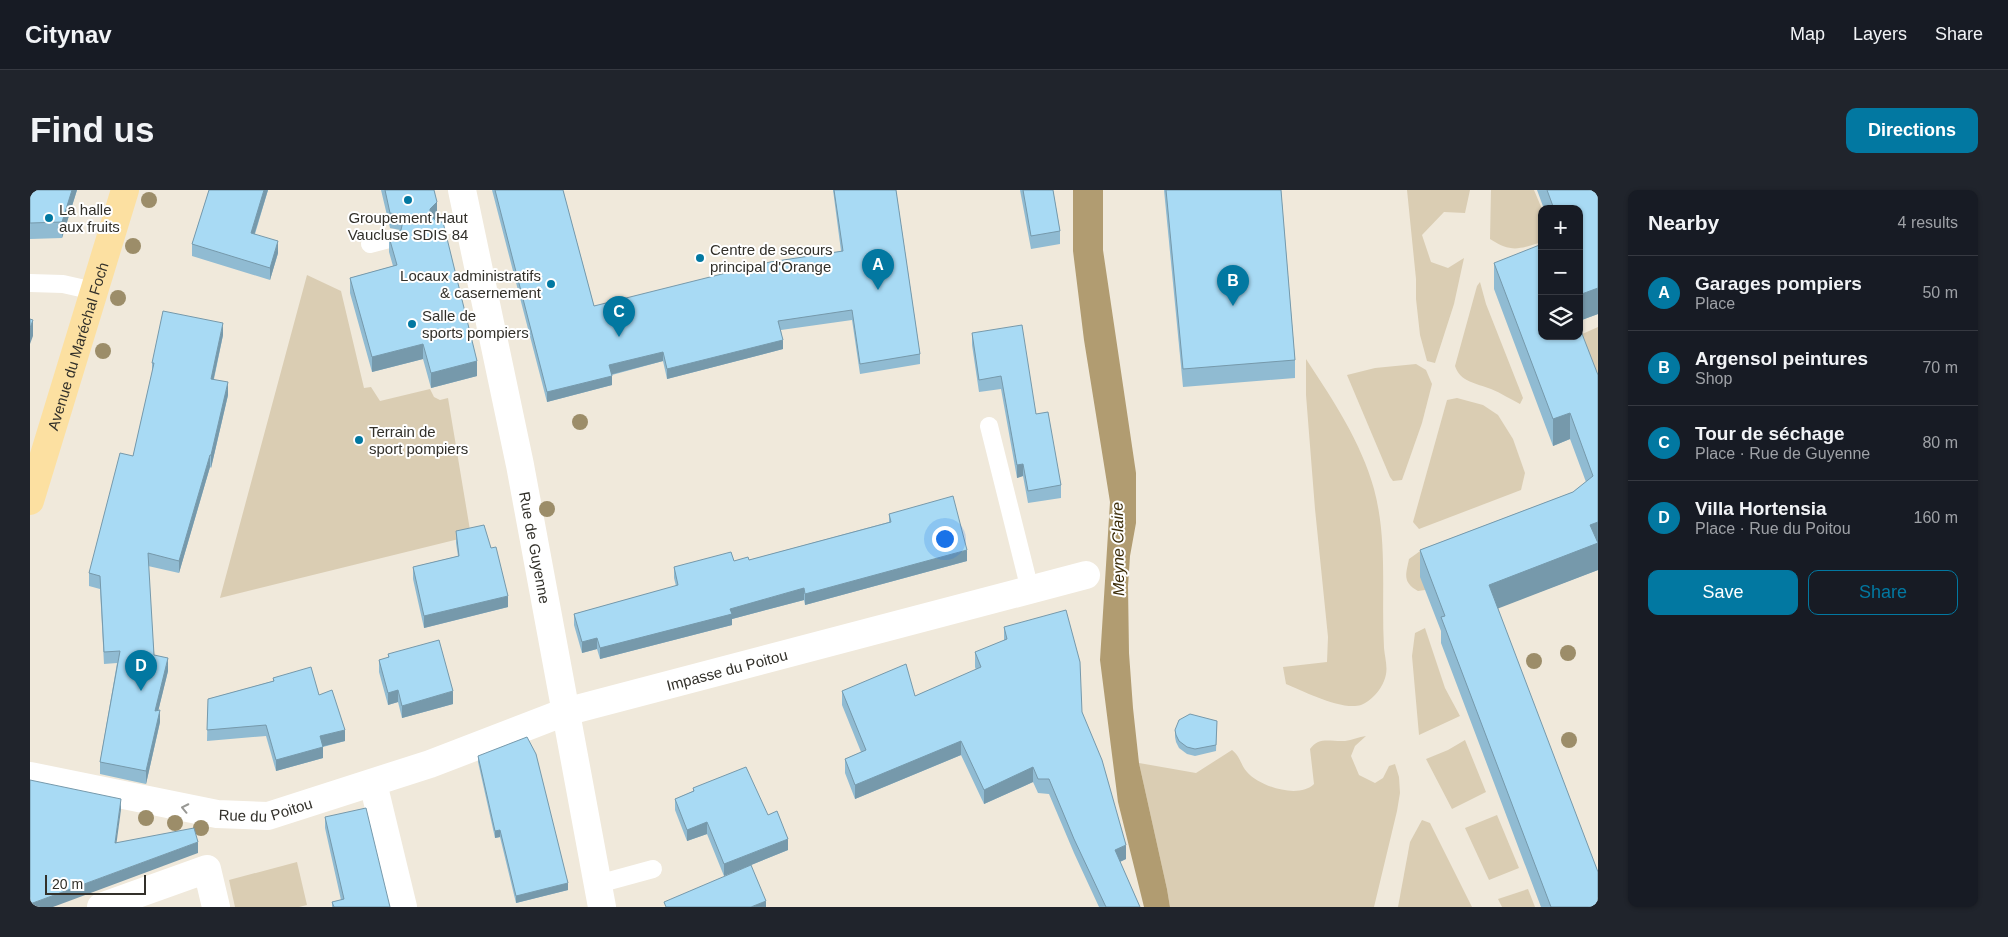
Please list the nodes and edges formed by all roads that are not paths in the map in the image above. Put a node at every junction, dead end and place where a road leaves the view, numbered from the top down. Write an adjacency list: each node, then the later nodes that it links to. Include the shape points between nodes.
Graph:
1 (125, 190): 8 (main road, Avenue du Maréchal Foch)
2 (462, 190): 3 (street, Rue de Guyenne)
3 (469, 220): 4 (lane); 13 (street, Rue de Guyenne, via 520,465)
4 (440, 227)
5 (393, 238): 6 (lane)
6 (370, 244)
7 (30, 283): 8 (lane, via 63,284)
8 (94, 291): 10 (main road, Avenue du Maréchal Foch)
9 (989, 426): 12 (lane)
10 (30, 501)
11 (1086, 575): 12 (street, Impasse du Poitou)
12 (1030, 590): 13 (street, Impasse du Poitou)
13 (566, 712): 15 (street, Impasse du Poitou); 17 (street, Rue de Guyenne)
14 (30, 776): 15 (street, Rue du Poitou, one-way to 14, via 268,816 217,814)
15 (373, 783): 20 (street)
16 (652, 869): 17 (lane)
17 (600, 895)
18 (101, 907): 19 (street, via 207,869)
19 (216, 907)
20 (402, 907)

